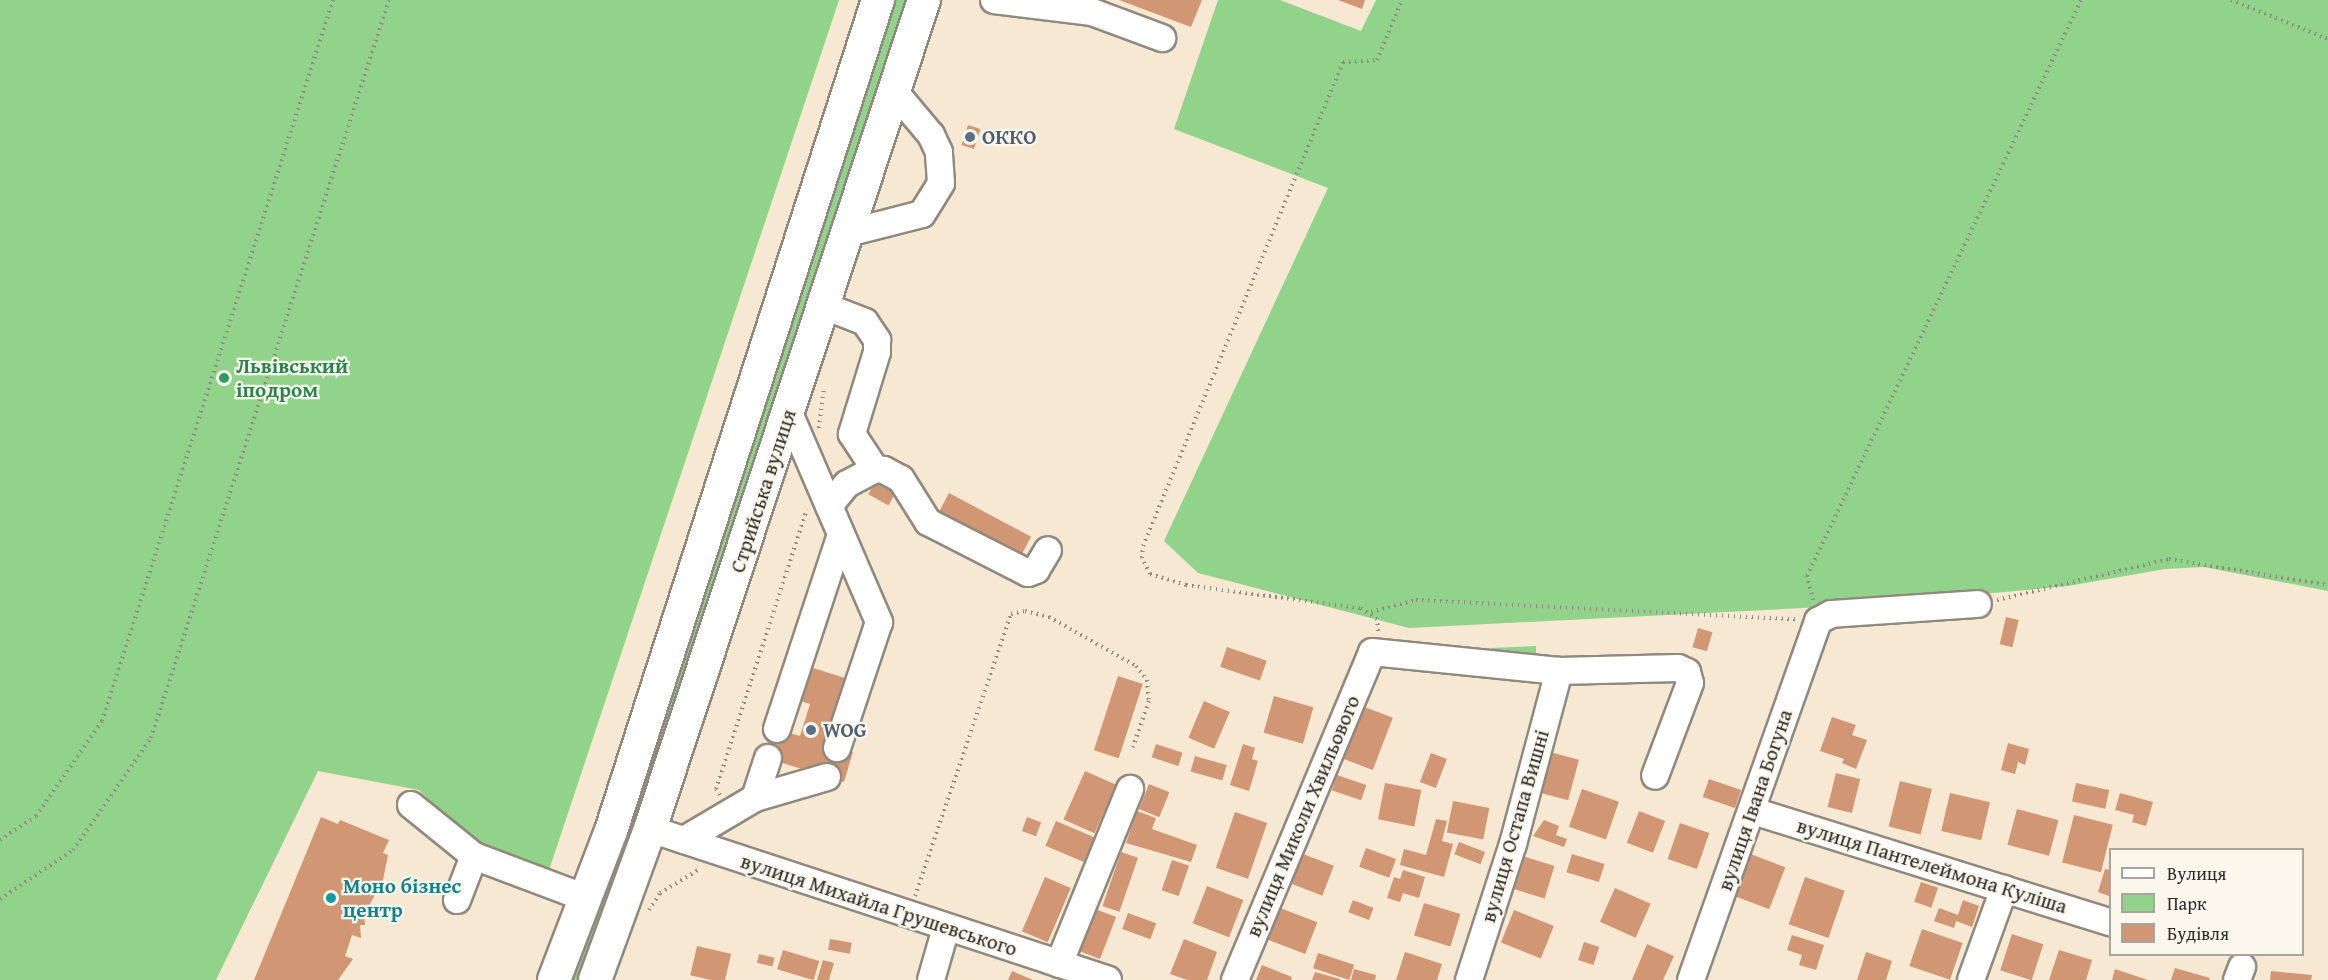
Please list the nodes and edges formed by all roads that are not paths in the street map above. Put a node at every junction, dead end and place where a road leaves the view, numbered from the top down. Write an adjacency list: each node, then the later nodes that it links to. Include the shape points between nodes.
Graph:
1 (878, 0): 28 (main road, Стрийська вулиця, via 611,831)
2 (924, 0): 5 (main road, Стрийська вулиця)
3 (994, 0): 4 (street, via 1092,12)
4 (1162, 38)
5 (894, 91): 6 (main road, Стрийська вулиця); 6 (street, via 931,135 939,152 942,168 936,196 915,217)
6 (848, 233): 7 (main road, Стрийська вулиця)
7 (824, 306): 8 (main road, Стрийська вулиця); 9 (street, via 865,322 877,340 877,352 852,434)
8 (789, 413): 10 (street); 24 (main road, Стрийська вулиця)
9 (875, 469): 10 (street); 12 (street, via 901,480 928,522 1028,573 1036,570)
10 (824, 497): 11 (street)
11 (841, 534): 15 (street); 16 (street, via 879,622)
12 (1048, 550)
13 (1978, 604): 23 (street, вулиця Івана Богуна, via 1831,614 1818,621)
14 (1559, 672): 18 (street, via 1678,668 1687,672 1690,683); 37 (street, вулиця Миколи Хвильового, via 1372,652); 38 (street, вулиця Остапа Вишні, via 1514,844)
15 (777, 729)
16 (837, 748)
17 (768, 758): 21 (street)
18 (1655, 776)
19 (827, 777): 21 (street)
20 (1130, 789): 32 (street)
21 (754, 798): 25 (street)
22 (411, 805): 26 (street)
23 (1753, 811): 27 (street, вулиця Пантелеймона Куліша); 39 (street, вулиця Івана Богуна)
24 (650, 829): 25 (street, вулиця Михайла Грушевського); 34 (main road, Стрийська вулиця)
25 (684, 840): 31 (street, вулиця Михайла Грушевського)
26 (474, 856): 28 (street); 29 (street)
27 (2004, 889): 30 (street, вулиця Пантелеймона Куліша); 40 (street)
28 (586, 898): 33 (main road, Стрийська вулиця)
29 (458, 900)
30 (2109, 922)
31 (946, 928): 32 (street, вулиця Михайла Грушевського); 35 (street)
32 (1059, 964): 36 (street, вулиця Михайла Грушевського)
33 (554, 980)
34 (595, 980)
35 (931, 980)
36 (1108, 980)
37 (1235, 980)
38 (1469, 980)
39 (1691, 980)
40 (1971, 980)

